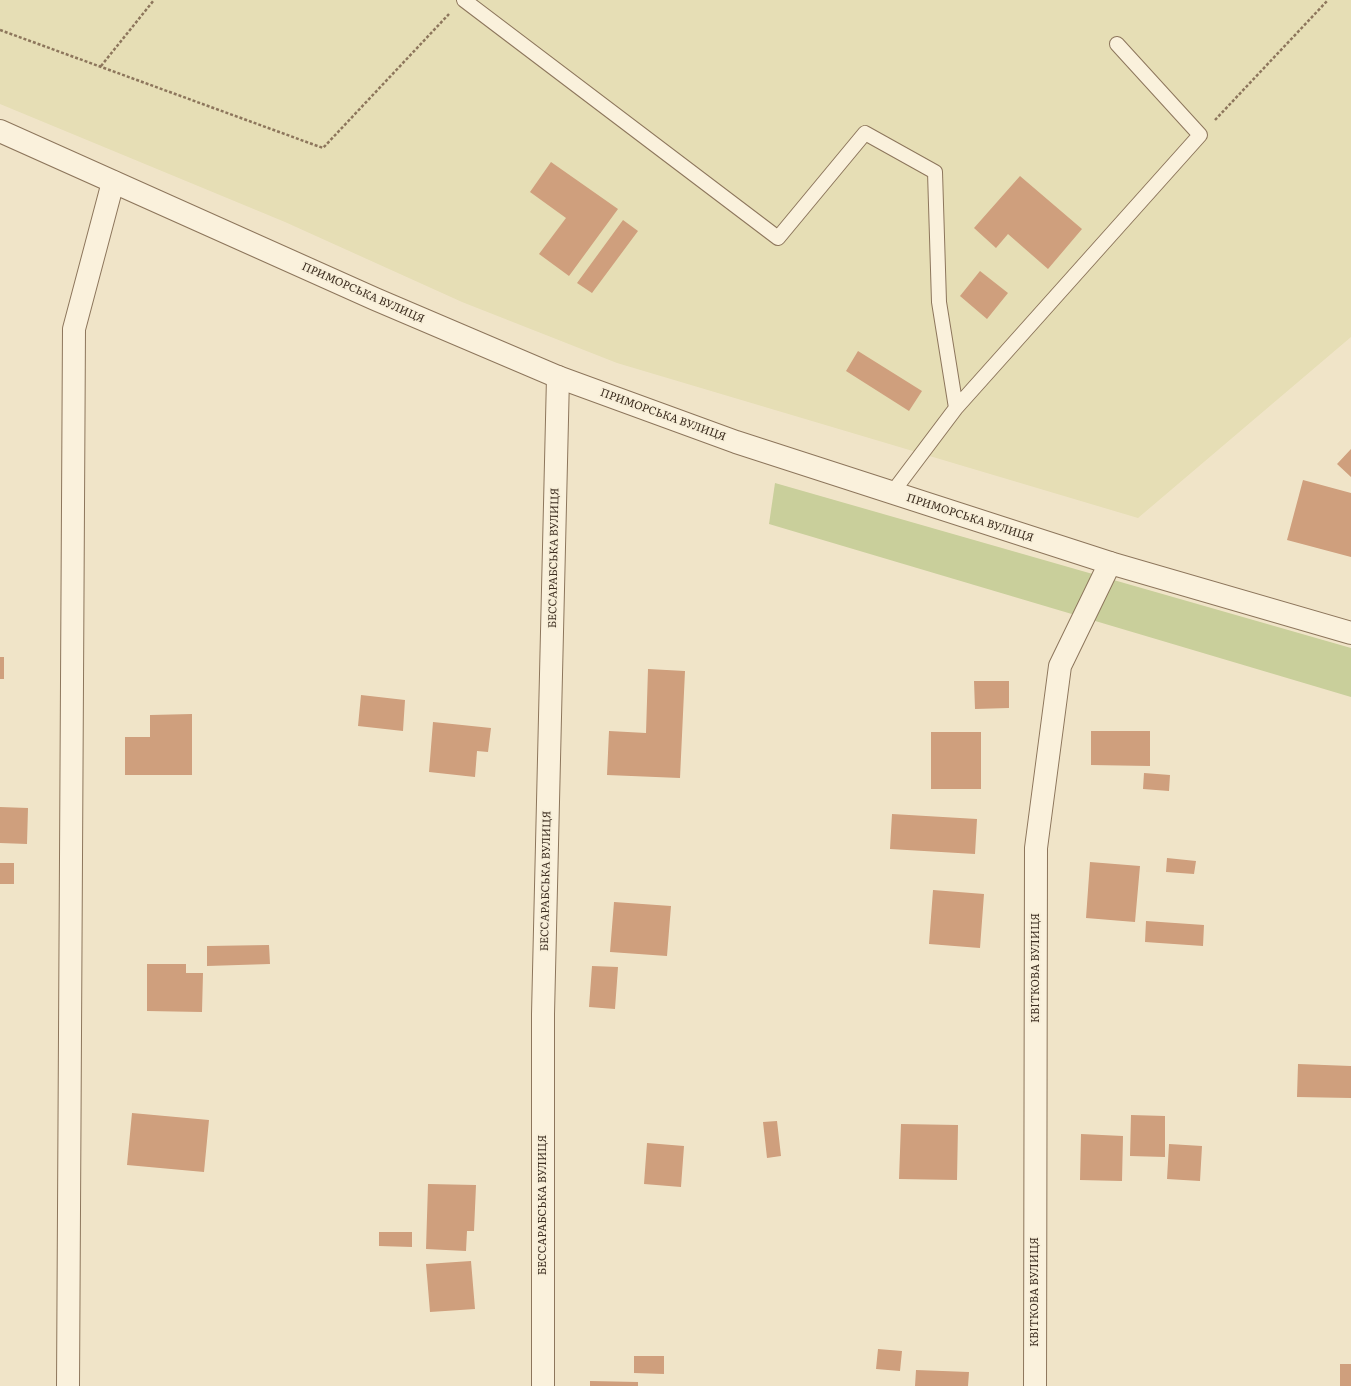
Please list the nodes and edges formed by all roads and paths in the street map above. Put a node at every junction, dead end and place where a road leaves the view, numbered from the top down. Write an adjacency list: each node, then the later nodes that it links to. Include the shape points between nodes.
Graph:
1 (154, 0): 7 (path)
2 (464, 0): 12 (lane, via 778,238 865,133 935,172 939,302)
3 (1328, 0): 9 (path)
4 (451, 11): 7 (path, via 323,148)
5 (0, 30): 7 (path)
6 (1117, 44): 9 (lane)
7 (100, 66)
8 (0, 131): 10 (street, ПРИМОРСЬКА ВУЛИЦЯ)
9 (1200, 134): 12 (lane)
10 (113, 182): 11 (street, ПРИМОРСЬКА ВУЛИЦЯ, via 374,299); 16 (street, via 74,329)
11 (558, 377): 13 (street, ПРИМОРСЬКА ВУЛИЦЯ, via 736,442); 17 (street, БЕССАРАБСЬКА ВУЛИЦЯ, via 543,1014)
12 (956, 408): 13 (lane)
13 (892, 493): 14 (street, ПРИМОРСЬКА ВУЛИЦЯ)
14 (1110, 564): 15 (street, ПРИМОРСЬКА ВУЛИЦЯ); 18 (street, КВІТКОВА ВУЛИЦЯ, via 1060,666 1036,848)
15 (1351, 633)
16 (68, 1386)
17 (543, 1386)
18 (1035, 1386)

